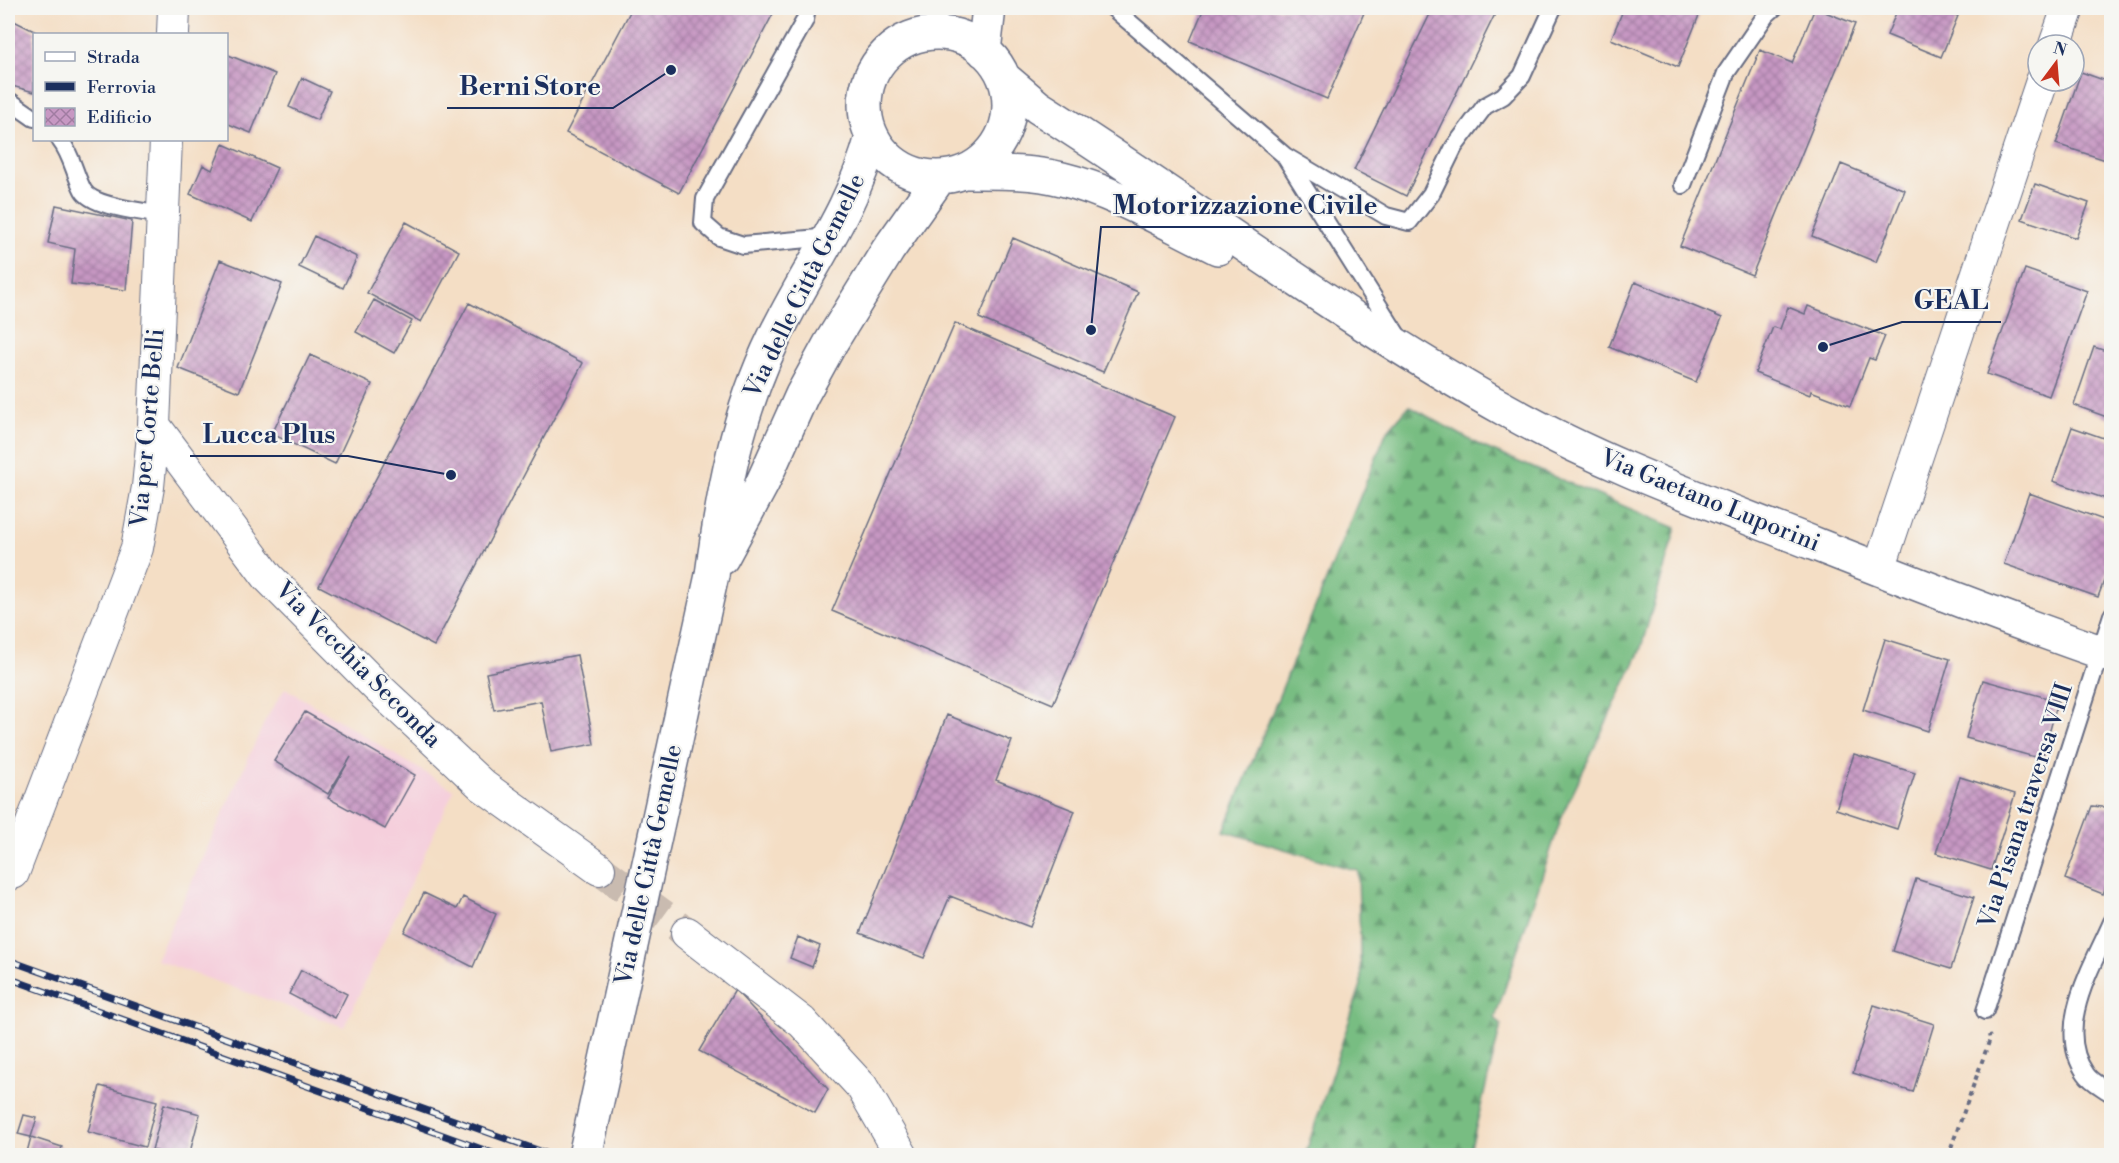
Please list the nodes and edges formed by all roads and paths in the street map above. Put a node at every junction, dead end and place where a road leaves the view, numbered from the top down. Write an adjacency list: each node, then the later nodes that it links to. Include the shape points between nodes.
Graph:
1 (174, 8): 9 (street)
2 (807, 8): 23 (lane, via 805,20 705,199 703,223 719,237 742,245)
3 (989, 8): 11 (main road)
4 (1113, 8): 19 (lane)
5 (1553, 8): 19 (lane, via 1522,76 1503,96 1485,106 1454,147 1431,194 1409,222 1386,216)
6 (1774, 8): 21 (lane, via 1725,73)
7 (2068, 8): 10 (street)
8 (925, 21): 11 (main road, Via Gaetano Luporini, via 941,33 957,36); 16 (main road, Via Gaetano Luporini, via 882,58 873,73 865,105)
9 (172, 33)
10 (2059, 33)
11 (984, 51): 12 (main road, Via Gaetano Luporini)
12 (1005, 79): 20 (main road, Via Gaetano Luporini, via 1008,123 992,152); 24 (main road, Via Gaetano Luporini, via 1038,107)
13 (2038, 93): 27 (street)
14 (11, 102): 15 (lane)
15 (33, 117)
16 (872, 137): 20 (main road, Via Gaetano Luporini, via 884,154 917,175); 23 (main road, Via delle Città Gemelle, via 856,187)
17 (61, 141): 22 (lane, via 83,191 91,200)
18 (166, 141): 22 (street, Via per Corte Belli)
19 (1284, 155): 25 (lane)
20 (952, 175): 24 (main road, Via Gaetano Luporini, via 1020,173 1063,179 1124,203); 28 (main road, Via delle Città Gemelle, via 888,250 830,344 762,484)
21 (1683, 186)
22 (161, 214): 26 (street, Via per Corte Belli)
23 (831, 237): 28 (main road, Via delle Città Gemelle, via 775,335 742,417 724,491)
24 (1329, 302): 25 (main road, Via Gaetano Luporini)
25 (1410, 354): 27 (main road, Via Gaetano Luporini, via 1509,412 1635,473)
26 (153, 425): 31 (street, Via Vecchia Seconda, via 268,577 376,686 483,786); 32 (street, Via per Corte Belli, via 148,487 137,548)
27 (1879, 569): 30 (main road, Via Gaetano Luporini)
28 (712, 575): 37 (main road, Via delle Città Gemelle, bridge)
29 (2112, 615): 30 (lane, Via Pisana traversa VIII)
30 (2106, 654): 35 (lane, Via Pisana traversa VIII)
31 (599, 869)
32 (12, 873)
33 (2112, 922): 36 (lane, via 2076,1005 2073,1048 2086,1076)
34 (687, 933): 38 (street, via 802,1022 862,1087)
35 (1985, 1011): 39 (path, via 1990,1039)
36 (2112, 1094)
37 (585, 1155)
38 (902, 1155)
39 (1948, 1155)

